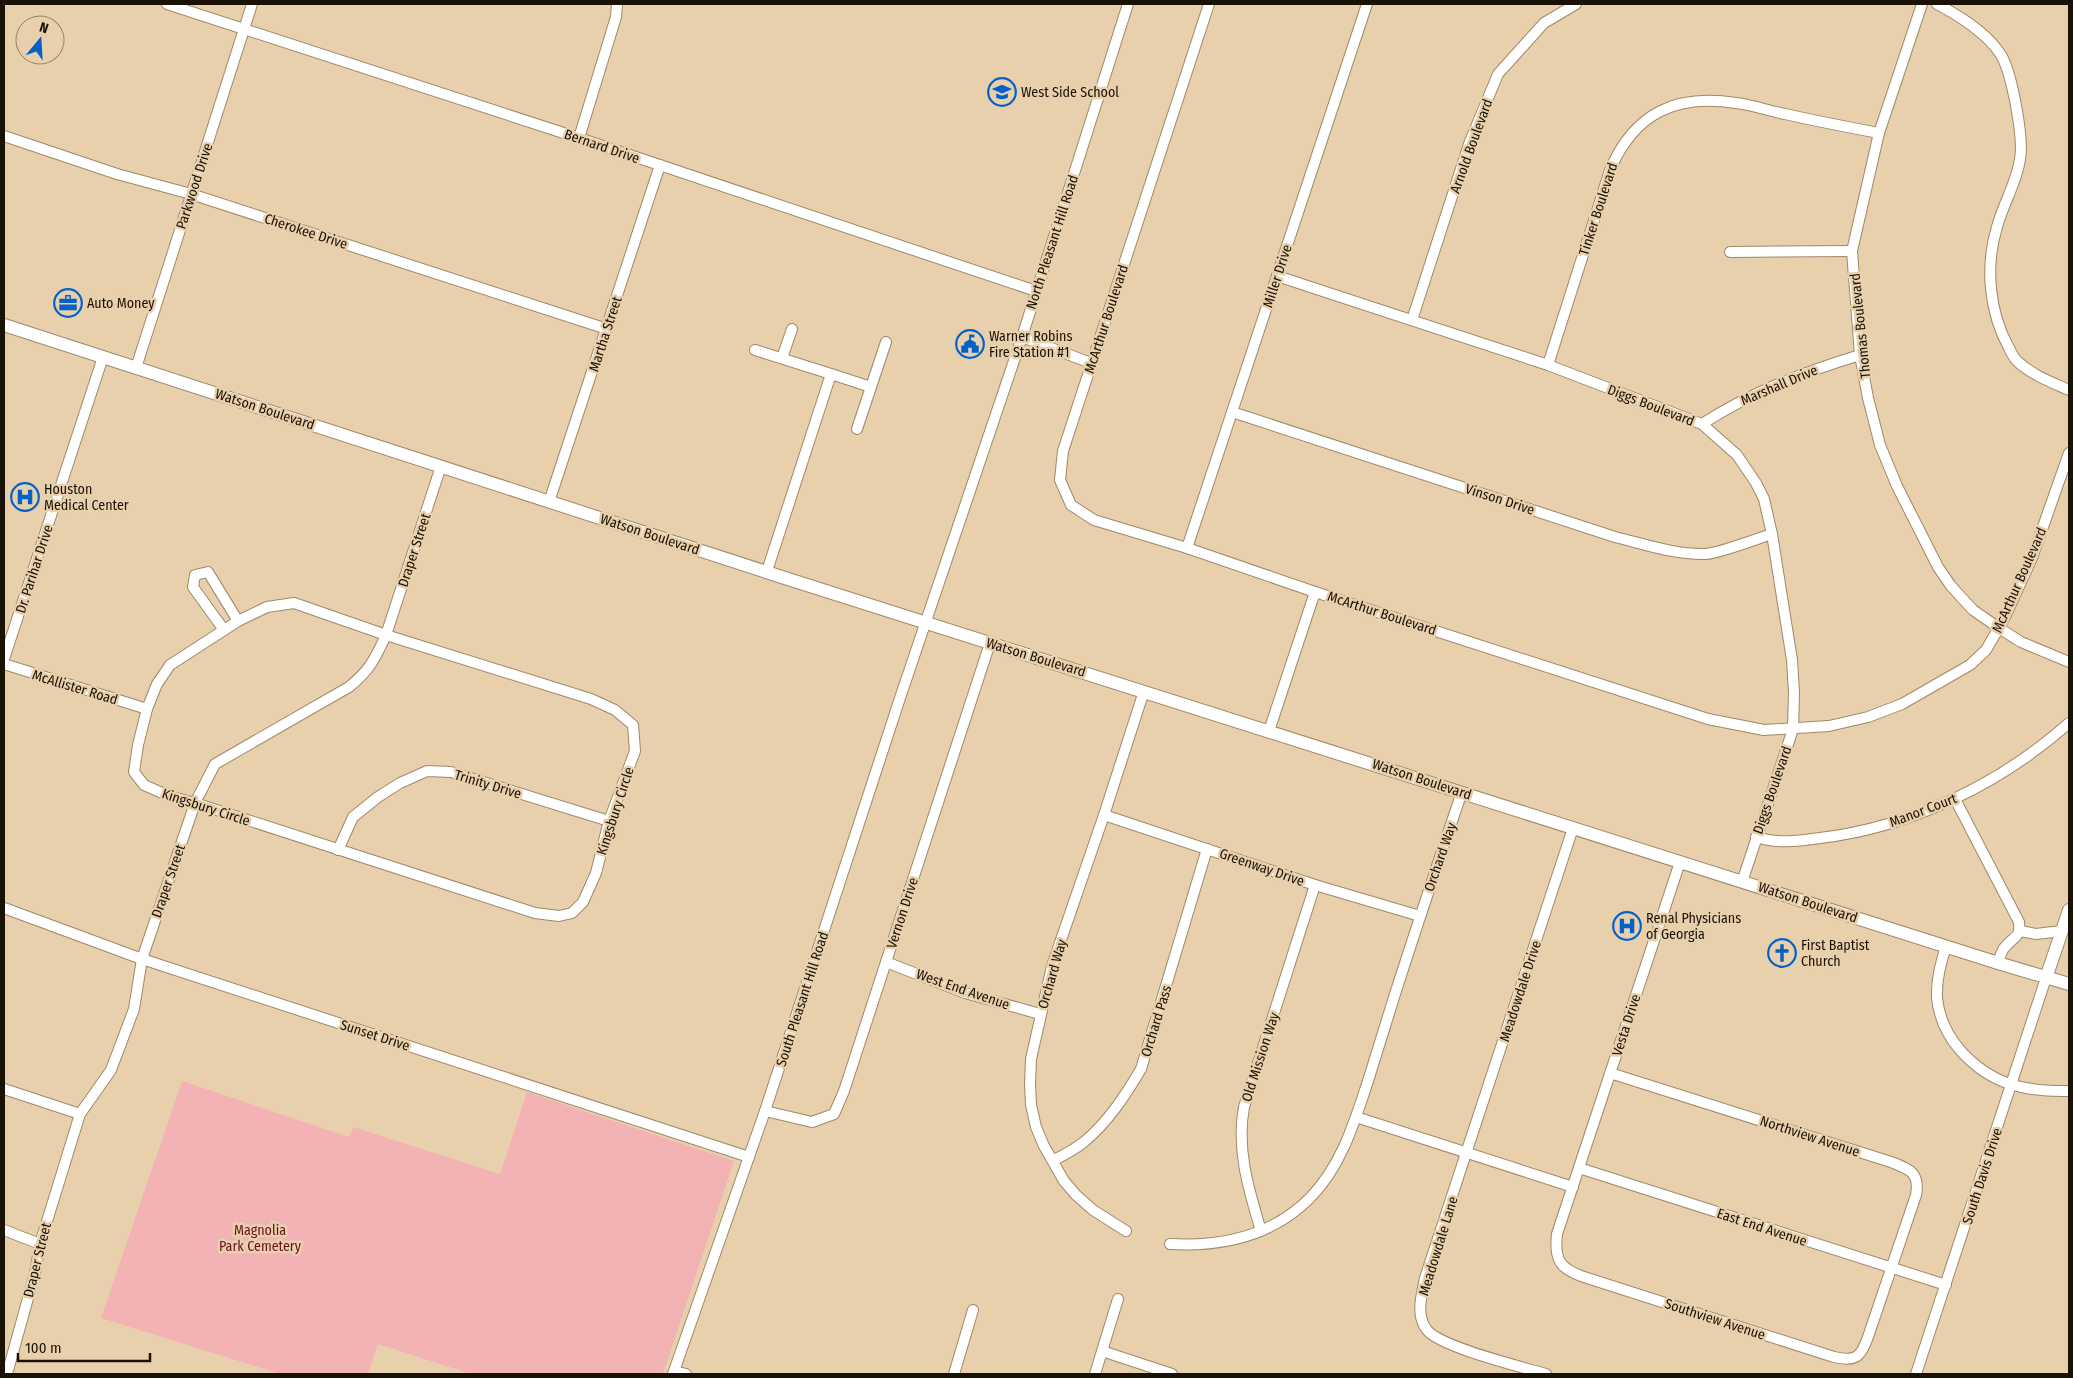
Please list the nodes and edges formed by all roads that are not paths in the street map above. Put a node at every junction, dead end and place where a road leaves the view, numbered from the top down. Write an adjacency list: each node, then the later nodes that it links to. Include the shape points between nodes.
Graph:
1 (167, 4): 10 (street, Bernard Drive)
2 (252, 4): 10 (street, Parkwood Drive)
3 (617, 4): 13 (street, via 616,17)
4 (1128, 4): 19 (street, North Pleasant Hill Road)
5 (1209, 4): 30 (street, McArthur Boulevard)
6 (1367, 4): 18 (street, Miller Drive)
7 (1576, 4): 20 (street, Arnold Boulevard, via 1544,23 1498,74 1469,144)
8 (1922, 4): 11 (street, Thomas Boulevard)
9 (1937, 4): 35 (street, via 1970,25 2001,56 2012,88 2021,140 2020,159 1997,227 1992,258 1991,287 2000,332 2015,359 2033,374)
10 (244, 29): 13 (street, Bernard Drive); 15 (street, Parkwood Drive)
11 (1878, 133): 16 (street, Thomas Boulevard); 31 (street, Tinker Boulevard, via 1711,100 1671,106 1635,128 1610,170)
12 (4, 136): 15 (street, Cherokee Drive, via 118,174)
13 (579, 138): 14 (street, Bernard Drive)
14 (660, 165): 19 (street, Bernard Drive); 22 (street, Martha Street)
15 (191, 194): 22 (street, Cherokee Drive); 32 (street, Parkwood Drive)
16 (1852, 251): 17 (street); 27 (street, Thomas Boulevard)
17 (1730, 252)
18 (1277, 276): 20 (street, Diggs Boulevard); 36 (street, Miller Drive)
19 (1036, 291): 24 (street, North Pleasant Hill Road)
20 (1412, 320): 31 (street, Diggs Boulevard)
21 (4, 325): 28 (main road, Watson Boulevard)
22 (607, 328): 41 (street, Martha Street)
23 (792, 329): 29 (street)
24 (1022, 338): 30 (street); 47 (street, North Pleasant Hill Road)
25 (886, 342): 34 (street)
26 (755, 350): 29 (street)
27 (1860, 355): 37 (street, Marshall Drive, via 1811,370 1732,405); 48 (street, Thomas Boulevard, via 1880,445 1919,531 1951,586 1972,610)
28 (103, 357): 32 (main road, Watson Boulevard); 52 (street, Dr. Parihar Drive)
29 (782, 358): 33 (street)
30 (1091, 363): 43 (street, McArthur Boulevard, via 1063,451 1060,480 1071,505 1094,520)
31 (1548, 365): 37 (street, Diggs Boulevard)
32 (136, 368): 40 (main road, Watson Boulevard)
33 (830, 374): 34 (street); 44 (street)
34 (871, 387): 38 (street)
35 (2069, 390)
36 (1232, 412): 42 (street, Vinson Drive, via 1654,547 1707,554); 43 (street, Miller Drive)
37 (1702, 424): 42 (street, Diggs Boulevard, via 1737,455 1756,483 1764,499)
38 (858, 429)
39 (2069, 453): 48 (street, McArthur Boulevard, via 2032,558)
40 (441, 466): 41 (main road, Watson Boulevard); 50 (street, Draper Street)
41 (549, 502): 44 (main road, Watson Boulevard)
42 (1772, 534): 58 (street, Diggs Boulevard, via 1792,660)
43 (1188, 548): 45 (street, McArthur Boulevard)
44 (767, 571): 47 (main road, Watson Boulevard)
45 (1315, 592): 58 (street, McArthur Boulevard, via 1708,719 1764,730); 59 (street)
46 (238, 621): 49 (street, Kingsbury Circle); 49 (street, via 208,572 195,575 193,587); 50 (street, Kingsbury Circle, via 267,607 294,603)
47 (927, 622): 51 (main road, Watson Boulevard); 88 (street, South Pleasant Hill Road)
48 (2000, 628): 53 (street, Thomas Boulevard, via 2021,642); 58 (street, McArthur Boulevard, via 1986,650 1970,665 1902,704 1868,717 1829,726)
49 (224, 630): 56 (street, Kingsbury Circle, via 170,665 157,684)
50 (386, 635): 62 (street, Draper Street, via 365,674 349,687 215,764); 64 (street, Kingsbury Circle, via 591,699 615,710 633,725 634,750)
51 (990, 643): 55 (main road, Watson Boulevard); 79 (street, Vernon Drive)
52 (4, 659)
53 (2069, 662)
54 (4, 664): 56 (street, McAllister Road)
55 (1144, 691): 59 (main road, Watson Boulevard); 63 (street, Orchard Way)
56 (147, 709): 62 (street, Kingsbury Circle, via 134,772 144,785)
57 (2069, 723): 61 (street, Manor Court, via 2011,768)
58 (1793, 729): 66 (street, Diggs Boulevard)
59 (1269, 732): 60 (main road, Watson Boulevard)
60 (1462, 792): 65 (main road, Watson Boulevard); 74 (street, Orchard Way)
61 (1955, 799): 66 (street, Manor Court, via 1897,823 1842,836 1794,842); 75 (street)
62 (195, 803): 68 (street, Kingsbury Circle); 78 (street, Draper Street)
63 (1104, 815): 67 (street, Greenway Drive); 83 (street, Orchard Way, via 1052,966)
64 (610, 821): 68 (street, Trinity Drive, via 451,772 427,771 400,783 353,817); 68 (street, Kingsbury Circle, via 596,873 583,902 572,913 559,916 535,912)
65 (1573, 828): 69 (main road, Watson Boulevard); 91 (street, Meadowdale Drive)
66 (1756, 838): 70 (street, Diggs Boulevard)
67 (1207, 848): 71 (street, Greenway Drive); 93 (street, Orchard Pass, via 1142,1069 1106,1120 1083,1143)
68 (338, 850)
69 (1680, 862): 70 (main road, Watson Boulevard); 84 (street, Vesta Drive)
70 (1742, 882): 77 (main road, Watson Boulevard)
71 (1315, 885): 74 (street, Greenway Drive); 98 (street, Old Mission Way, via 1244,1107 1241,1142 1245,1176)
72 (4, 908): 78 (street, Sunset Drive)
73 (2069, 910): 76 (main road)
74 (1420, 916): 90 (street, Orchard Way)
75 (2020, 931): 76 (street, via 2036,934); 80 (street, via 2004,948)
76 (2062, 931): 81 (main road)
77 (1946, 946): 80 (main road, Watson Boulevard); 85 (street, via 1938,977 1937,998 1942,1022 1953,1042 1974,1066)
78 (142, 959): 89 (street, Draper Street, via 134,1009 111,1070); 92 (street, Sunset Drive)
79 (886, 962): 83 (street, West End Avenue, via 965,993); 88 (street, Vernon Drive, via 834,1114 812,1122)
80 (1998, 963): 81 (main road, Watson Boulevard)
81 (2046, 978): 82 (main road, Watson Boulevard); 85 (street, South Davis Drive)
82 (2069, 984)
83 (1040, 1014): 93 (street, Orchard Way, via 1031,1059 1031,1105 1036,1127)
84 (1610, 1073): 94 (street, Vesta Drive); 101 (street, Northview Avenue, via 1891,1162 1912,1172 1916,1177 1916,1195)
85 (2012, 1085): 87 (street, via 2044,1092); 102 (street, South Davis Drive)
86 (4, 1089): 89 (street)
87 (2069, 1091)
88 (765, 1111): 92 (street, South Pleasant Hill Road)
89 (80, 1114): 99 (street, Draper Street)
90 (1356, 1117): 91 (street); 98 (street, Orchard Way, via 1336,1166 1324,1183 1294,1212)
91 (1467, 1153): 95 (street); 112 (street, Meadowdale Lane, via 1425,1278 1419,1306 1421,1319 1427,1330 1442,1342)
92 (749, 1158): 106 (street, South Pleasant Hill Road)
93 (1054, 1160): 97 (street, Orchard Way, via 1064,1181 1076,1195)
94 (1579, 1168): 95 (street, Vesta Drive); 101 (street, East End Avenue)
95 (1573, 1187): 101 (street, Southview Avenue, via 1556,1245 1562,1266 1570,1272 1834,1357 1853,1359 1864,1350)
96 (4, 1230): 99 (street)
97 (1126, 1231)
98 (1261, 1231): 100 (street, Orchard Way, via 1219,1244)
99 (40, 1244): 107 (street, Draper Street, via 35,1273)
100 (1170, 1244)
101 (1891, 1268): 102 (street, East End Avenue)
102 (1946, 1285): 113 (street, South Davis Drive)
103 (1118, 1299): 105 (street)
104 (973, 1310): 109 (street)
105 (1102, 1351): 110 (street); 111 (street)
106 (673, 1372): 108 (street)
107 (6, 1373)
108 (686, 1374)
109 (954, 1374)
110 (1095, 1374)
111 (1172, 1374)
112 (1546, 1374)
113 (1916, 1374)

